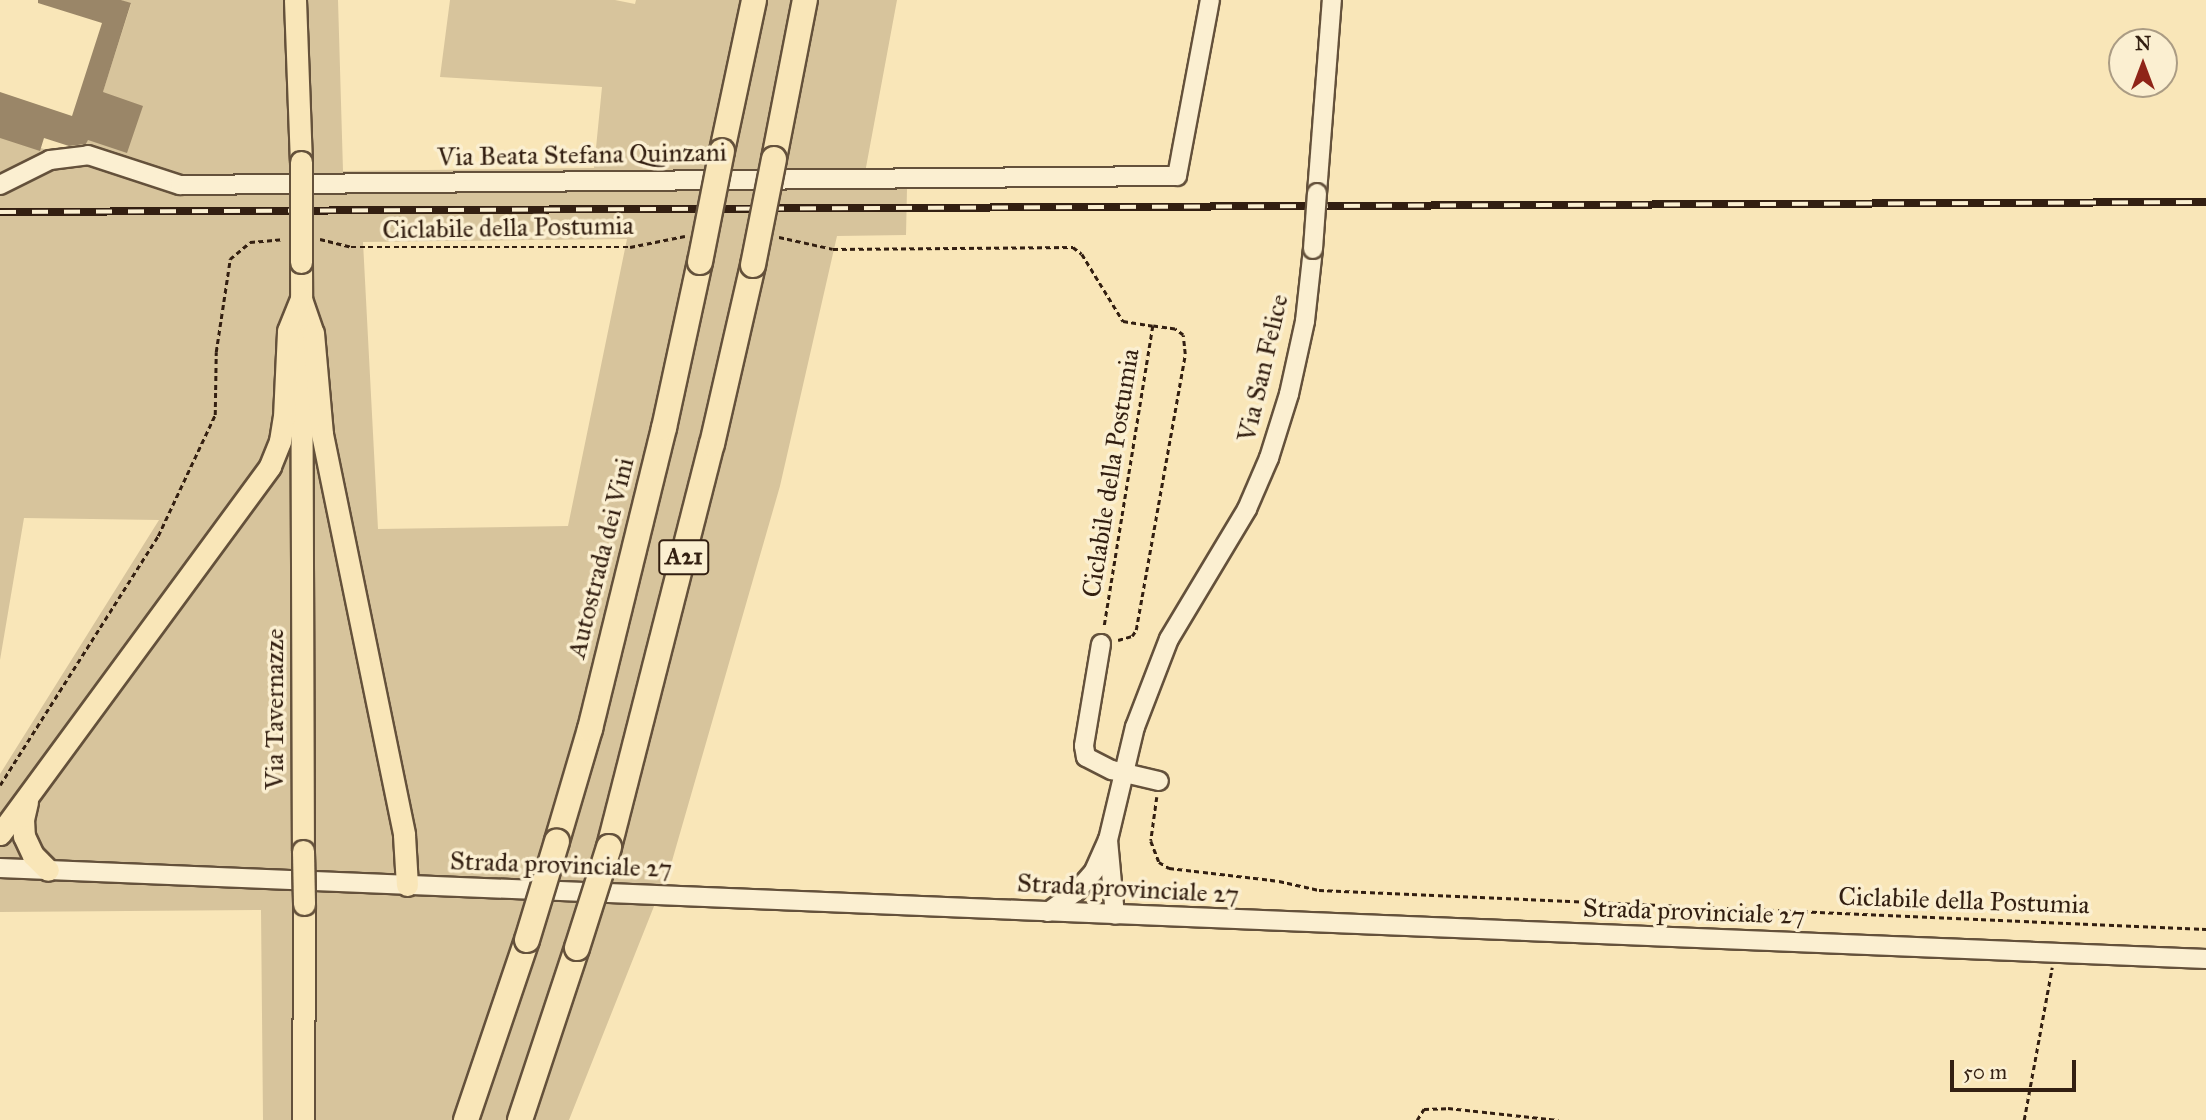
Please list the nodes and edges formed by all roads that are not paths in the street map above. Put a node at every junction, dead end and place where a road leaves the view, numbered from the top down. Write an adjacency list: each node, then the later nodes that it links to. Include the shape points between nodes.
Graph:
1 (295, 0): 7 (main road, Via Tavernazze, bridge)
2 (754, 0): 21 (highway, Autostrada dei Vini / A21, bridge, via 664,428 590,729 527,940)
3 (804, 0): 22 (highway, A21, bridge, via 712,444 609,847)
4 (1210, 0): 6 (street, Via Beata Stefana Quinzani, via 1177,176 180,186 88,155 50,160)
5 (1332, 0): 9 (street, Via San Felice, bridge, via 1314,249 1289,394 1247,509 1169,639 1135,727)
6 (0, 185)
7 (300, 299): 11 (main road, via 288,331 284,418 270,466); 16 (main road, via 313,333 321,425 404,835); 20 (main road, Via Tavernazze, bridge)
8 (1101, 644): 9 (street, via 1084,751 1091,762)
9 (1123, 773): 10 (street); 13 (street, Via San Felice)
10 (1157, 787)
11 (28, 800): 12 (main road); 15 (main road, via 24,836 33,855)
12 (0, 834)
13 (1108, 840): 17 (street, via 1094,871 1076,892); 18 (street)
14 (0, 868): 15 (street)
15 (48, 870): 16 (street, Strada provinciale 27)
16 (407, 885): 17 (street, Strada provinciale 27)
17 (1048, 912): 18 (street, Strada provinciale 27)
18 (1115, 915): 19 (street, Strada provinciale 27)
19 (2206, 959)
20 (303, 1120)
21 (466, 1120)
22 (520, 1120)

